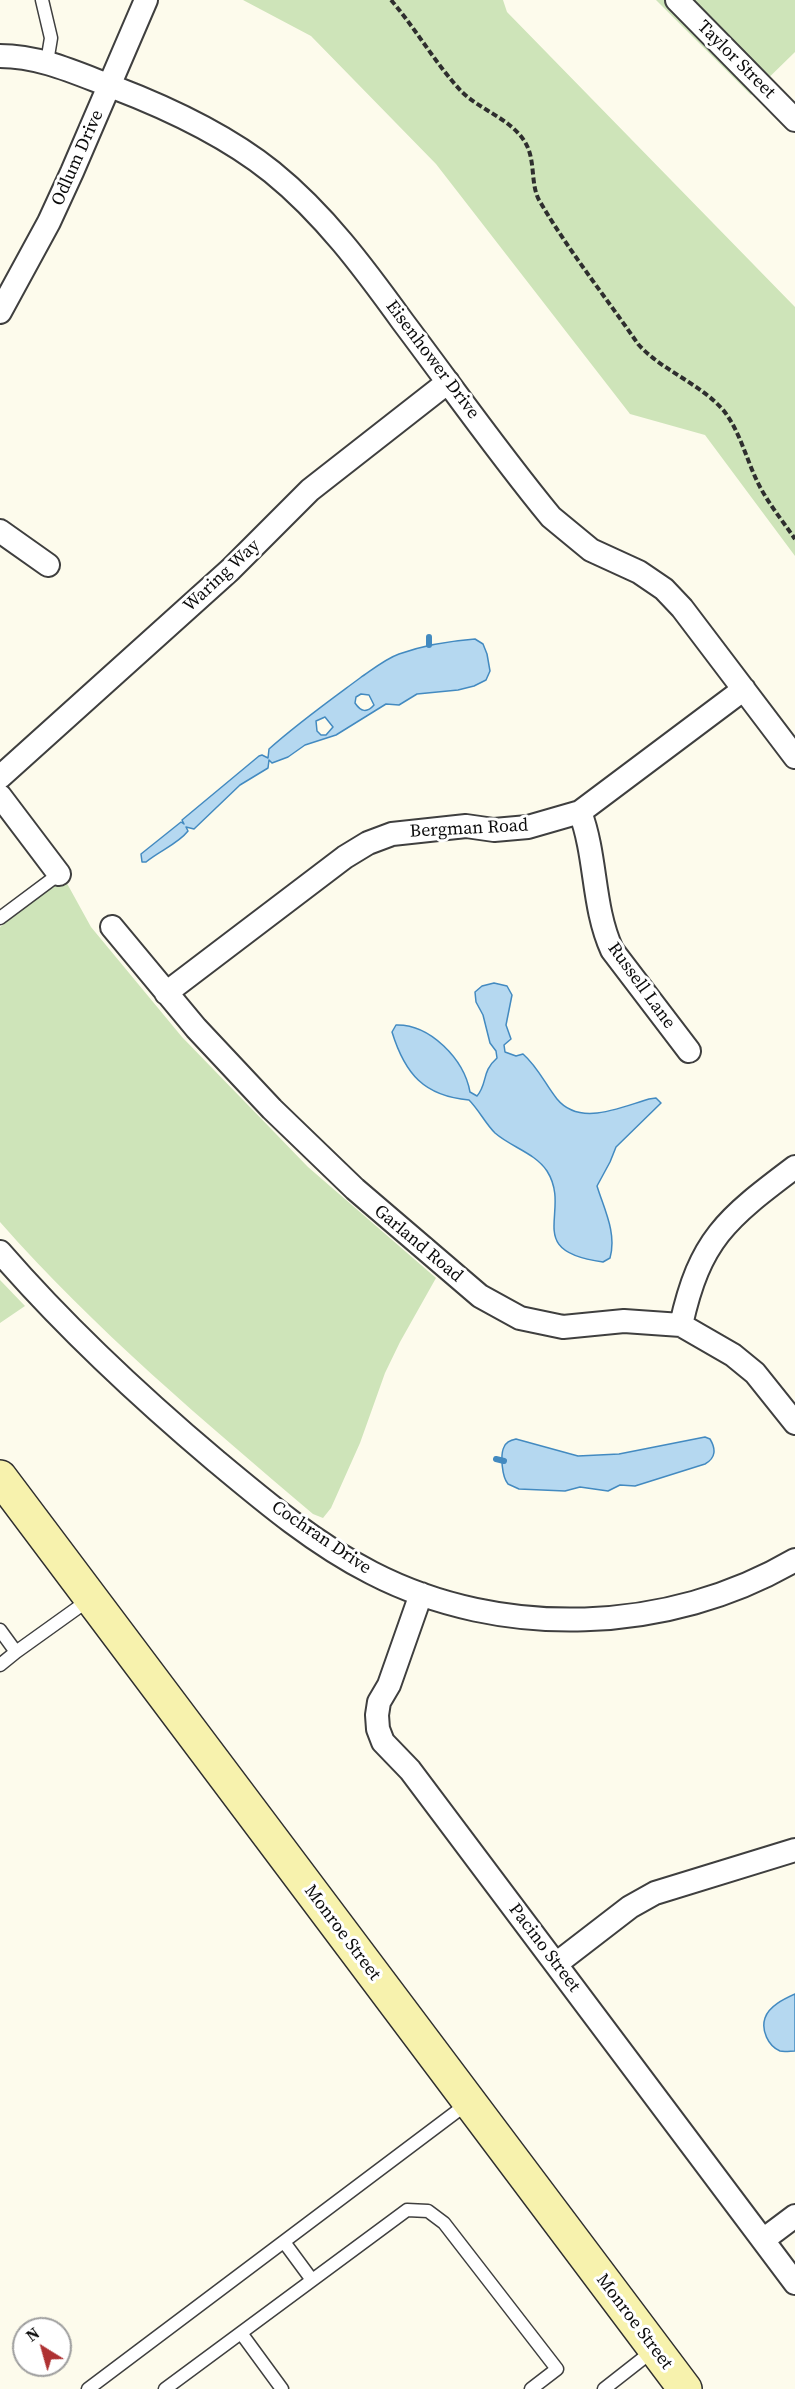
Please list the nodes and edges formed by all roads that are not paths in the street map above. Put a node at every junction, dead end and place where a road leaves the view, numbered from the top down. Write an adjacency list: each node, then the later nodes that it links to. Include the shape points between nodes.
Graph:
1 (42, 0): 5 (lane, via 51,38)
2 (146, 0): 6 (street, Odlum Drive)
3 (677, 0): 7 (street, Taylor Street)
4 (0, 57): 5 (street, Eisenhower Drive, via 20,56)
5 (46, 62): 6 (street, Eisenhower Drive)
6 (110, 86): 8 (street, Odlum Drive, via 49,222); 9 (street, Eisenhower Drive, via 208,131 272,172 333,230)
7 (795, 120)
8 (0, 312)
9 (448, 382): 12 (street, Eisenhower Drive, via 551,517 591,550 639,572 664,589); 14 (street, Waring Way, via 310,490 230,570)
10 (0, 531): 11 (street)
11 (48, 565)
12 (744, 689): 13 (street, Eisenhower Drive); 16 (street, Bergman Road)
13 (795, 757)
14 (0, 777)
15 (0, 796): 17 (street)
16 (580, 812): 20 (street, Bergman Road, via 528,827 431,828 392,834 368,843); 21 (street, Russell Lane, via 591,848 598,912 612,950)
17 (58, 874): 18 (lane)
18 (0, 918)
19 (112, 927): 20 (street, Garland Road)
20 (166, 993): 24 (street, Garland Road, via 321,1157 480,1296 520,1318 563,1328 624,1321)
21 (689, 1051)
22 (795, 1167): 24 (street, via 754,1197 719,1231 693,1278)
23 (0, 1252): 28 (street, Cochran Drive, via 39,1297 134,1389 256,1494 325,1545 372,1573)
24 (681, 1325): 25 (street, Garland Road, via 756,1373)
25 (795, 1423)
26 (0, 1477): 29 (main road, Monroe Street)
27 (795, 1560): 28 (street, Cochran Drive, via 715,1596 670,1609 599,1619 544,1620 485,1613)
28 (421, 1594): 34 (street, Pacino Street, via 389,1685 379,1702 378,1729 383,1742 410,1770)
29 (91, 1598): 31 (lane); 35 (main road, Monroe Street)
30 (0, 1630): 31 (lane)
31 (16, 1652): 32 (lane)
32 (0, 1665)
33 (795, 1850): 34 (street, via 655,1893 630,1907)
34 (556, 1964): 37 (street, Pacino Street)
35 (469, 2102): 38 (lane); 42 (main road, Monroe Street)
36 (795, 2216): 37 (street)
37 (763, 2240): 40 (street, Pacino Street)
38 (284, 2242): 39 (lane); 43 (lane)
39 (312, 2280): 41 (lane); 46 (lane, via 407,2210 428,2211 444,2223 557,2369)
40 (795, 2283)
41 (241, 2333): 44 (lane); 45 (lane)
42 (655, 2349): 47 (lane); 48 (main road, Monroe Street)
43 (88, 2389)
44 (165, 2389)
45 (282, 2389)
46 (531, 2389)
47 (604, 2389)
48 (685, 2389)

